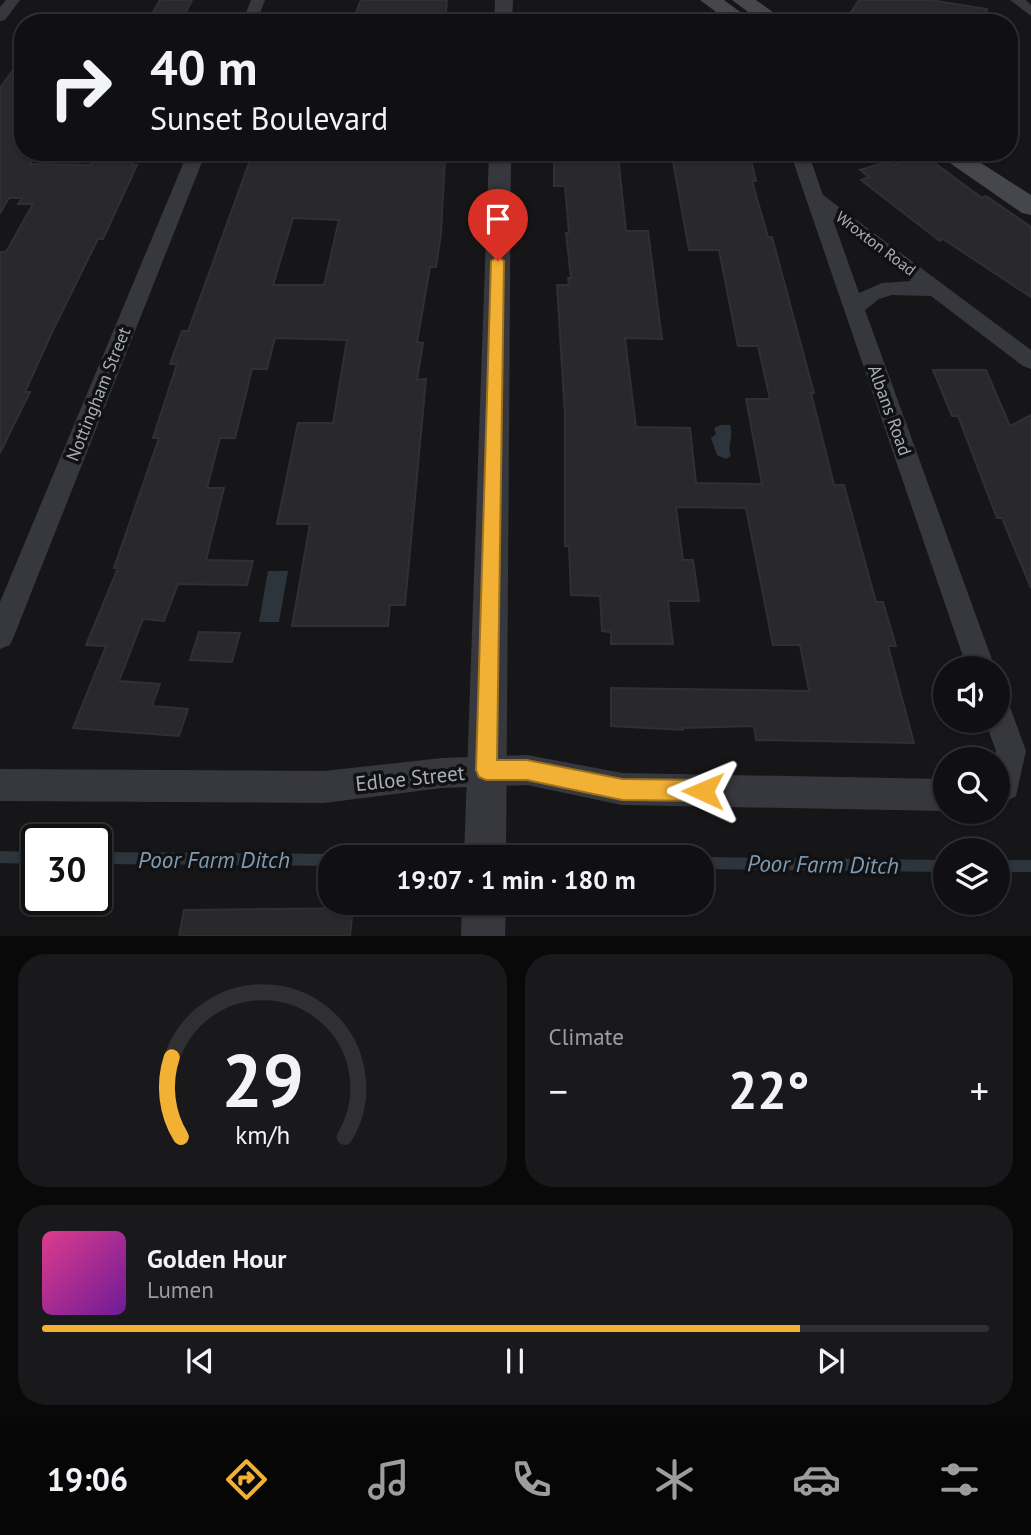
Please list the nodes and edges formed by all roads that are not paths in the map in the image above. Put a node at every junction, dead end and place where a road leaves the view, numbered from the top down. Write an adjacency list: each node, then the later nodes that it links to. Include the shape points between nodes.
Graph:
1 (13, 0): 8 (street)
2 (710, 0): 6 (main road)
3 (742, 0): 7 (main road)
4 (1017, 0): 5 (street)
5 (1031, 12)
6 (731, 14)
7 (764, 14)
8 (0, 17)
9 (193, 161): 20 (street, Nottingham Street)
10 (500, 161): 22 (street)
11 (802, 161): 15 (street, Albans Road)
12 (960, 161): 16 (main road)
13 (1000, 161): 14 (main road)
14 (1031, 180)
15 (814, 197): 17 (street, Wroxton Road); 18 (street, Albans Road)
16 (1031, 207)
17 (937, 290): 18 (street, Wroxton Road, via 877,290); 19 (street, Wroxton Road)
18 (854, 309): 21 (street, Albans Road)
19 (1031, 362)
20 (0, 636)
21 (977, 656)
22 (486, 770): 23 (street, Edloe Street, via 324,787); 24 (street, Edloe Street, via 527,770 622,789); 25 (street)
23 (0, 785)
24 (933, 795)
25 (485, 841)

